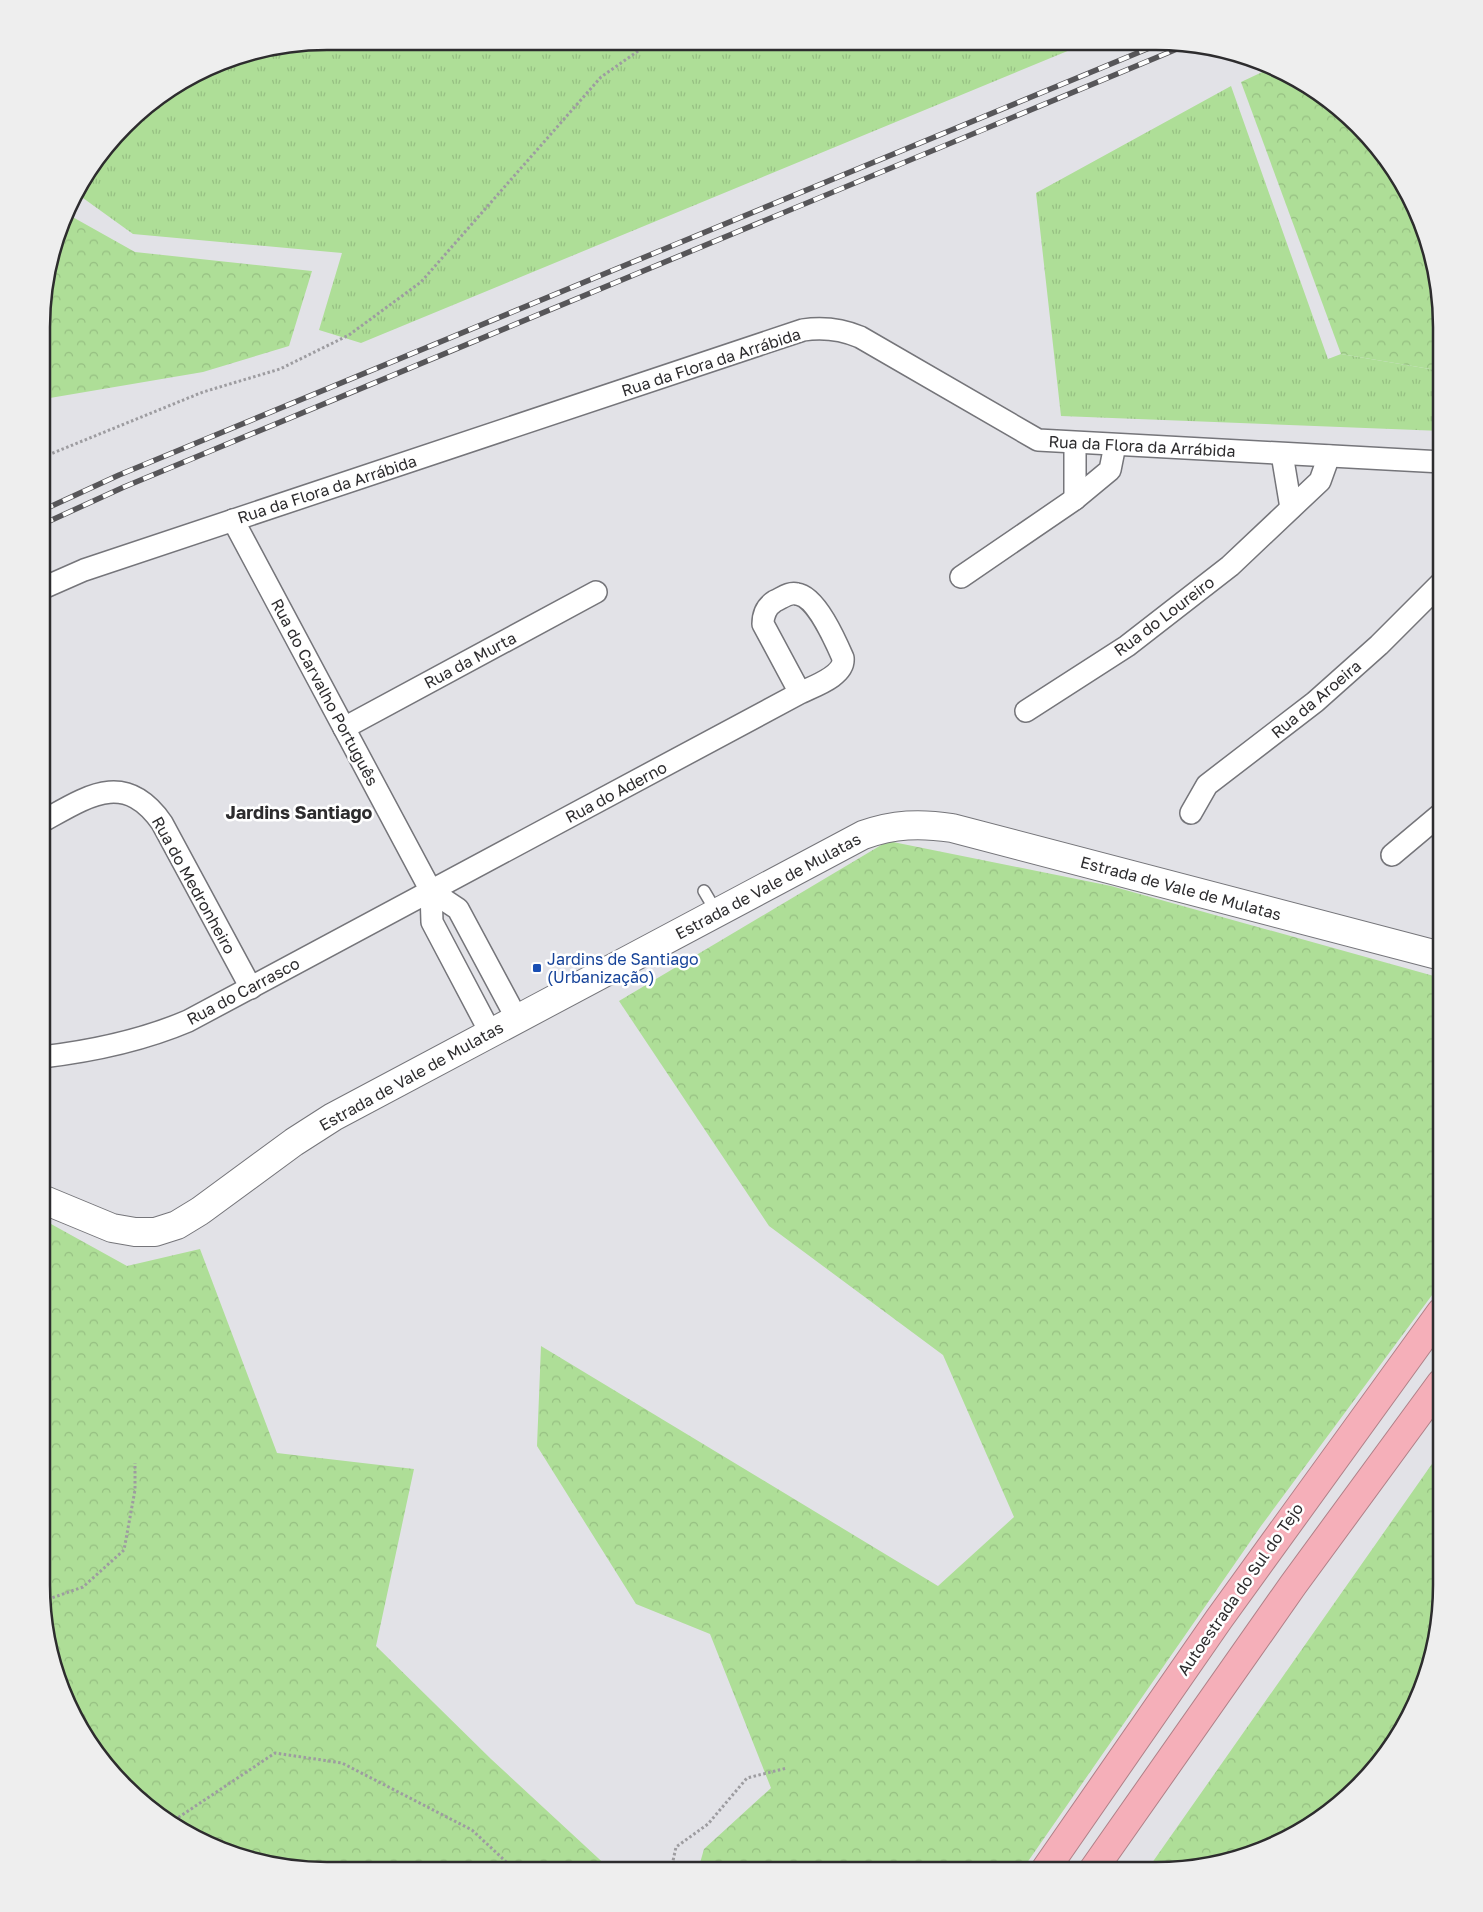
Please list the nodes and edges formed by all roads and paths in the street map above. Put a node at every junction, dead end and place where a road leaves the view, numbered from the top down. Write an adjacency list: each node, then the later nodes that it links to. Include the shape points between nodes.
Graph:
1 (640, 50): 4 (path, via 601,78 421,282 349,335 280,370 203,392)
2 (1075, 443): 3 (street, Rua da Flora da Arrábida); 8 (street); 10 (street, Rua da Flora da Arrábida, via 1050,442 1033,437 860,337 838,330 803,330)
3 (1115, 445): 5 (street, Rua da Flora da Arrábida); 8 (street, via 1110,470)
4 (50, 454)
5 (1282, 454): 6 (street, Rua da Flora da Arrábida); 9 (street)
6 (1330, 456): 7 (street, Rua da Flora da Arrábida); 9 (street, Rua do Loureiro, via 1320,481)
7 (1433, 462)
8 (1074, 499): 11 (street)
9 (1291, 508): 16 (street, Rua do Loureiro, via 1230,566 1167,617)
10 (233, 520): 12 (street, Rua da Flora da Arrábida, via 84,570); 17 (street, Rua do Carvalho Português)
11 (961, 577)
12 (50, 585)
13 (1433, 591): 18 (street, Rua da Aroeira, via 1315,702 1207,785)
14 (596, 592): 17 (street, Rua da Murta)
15 (800, 693): 15 (street, Rua do Aderno, via 837,673 843,661 812,602 799,594 792,594 768,606 764,624); 22 (street, Rua do Aderno)
16 (1026, 711)
17 (344, 728): 22 (street, Rua do Carvalho Português)
18 (1191, 813)
19 (50, 817): 25 (street, Rua do Medronheiro, via 98,793 111,791 140,799 152,809)
20 (1433, 821): 21 (street)
21 (1392, 855)
22 (432, 891): 24 (street, Rua do Carvalho Português, via 458,909); 25 (street, Rua do Carrasco); 26 (street, Rua do Carvalho Português, via 432,922)
23 (1433, 954): 27 (street, Estrada de Vale de Mulatas, via 932,825 888,827 710,902)
24 (498, 984): 26 (street); 27 (street, Rua do Carvalho Português)
25 (251, 988): 29 (street, Rua do Carrasco, via 188,1022 156,1035 90,1051)
26 (472, 998): 28 (street, Rua do Carvalho Português)
27 (517, 1019): 28 (street, Estrada de Vale de Mulatas)
28 (490, 1032): 30 (street, Estrada de Vale de Mulatas, via 333,1117 200,1212 176,1225 155,1232 127,1231 91,1221)
29 (50, 1056)
30 (50, 1203)
31 (1433, 1323): 39 (highway, Autoestrada do Sul do Tejo, via 1219,1619)
32 (1433, 1394): 40 (highway, via 1292,1585)
33 (135, 1462): 34 (path, via 135,1490 124,1550 83,1587)
34 (51, 1598)
35 (787, 1768): 38 (path, via 747,1778 708,1824 676,1847)
36 (178, 1818): 37 (path, via 275,1753 342,1763 472,1830)
37 (506, 1862)
38 (673, 1862)
39 (1051, 1862)
40 (1099, 1862)

